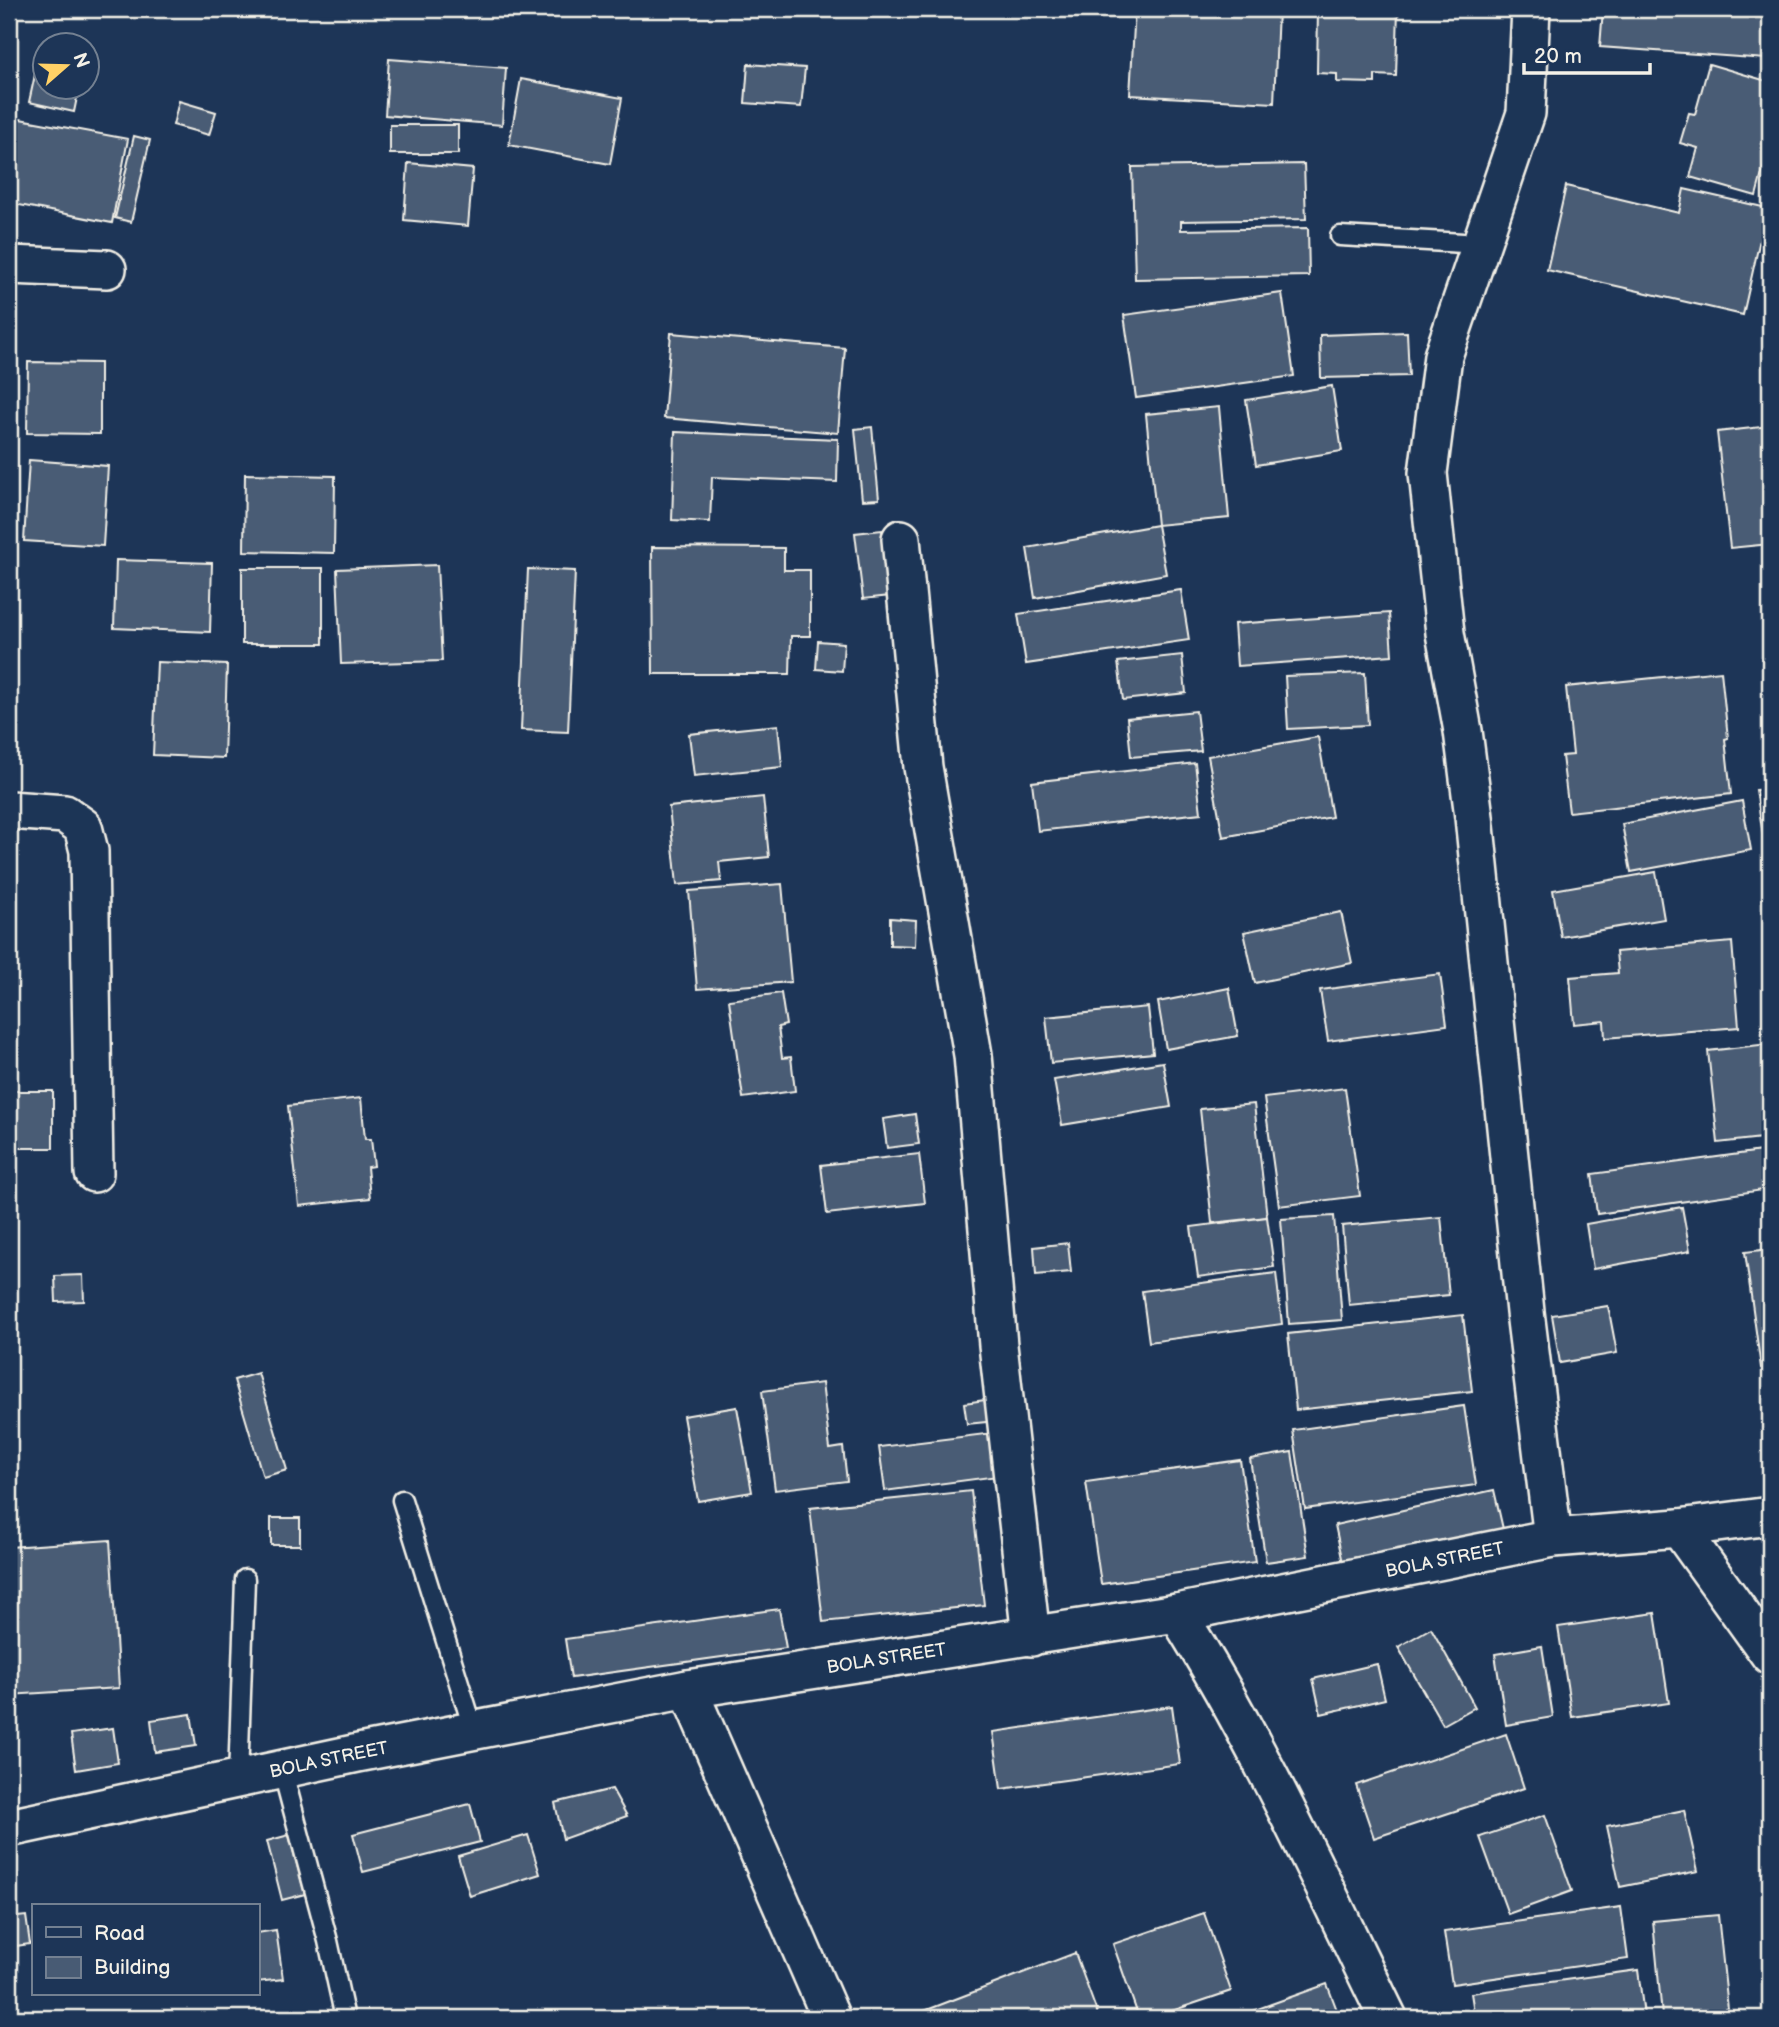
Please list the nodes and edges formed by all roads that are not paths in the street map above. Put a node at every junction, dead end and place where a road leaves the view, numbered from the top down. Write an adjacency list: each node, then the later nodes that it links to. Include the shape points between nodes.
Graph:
1 (1531, 9): 3 (street, via 1526,113)
2 (1340, 236): 3 (lane)
3 (1481, 244): 12 (street, via 1443,356 1427,473 1445,633 1474,817)
4 (9, 265): 5 (street)
5 (107, 269)
6 (901, 539): 15 (street, via 923,767 973,1055 998,1345)
7 (9, 810): 8 (street, via 65,814 83,827 89,851)
8 (94, 1173)
9 (402, 1500): 18 (lane)
10 (1770, 1516): 11 (street, BOLA STREET)
11 (1679, 1528): 12 (street, BOLA STREET); 16 (street)
12 (1553, 1538): 14 (street, BOLA STREET)
13 (244, 1579): 20 (lane)
14 (1177, 1614): 15 (street, BOLA STREET); 24 (street, via 1242,1722)
15 (1031, 1637): 17 (street, BOLA STREET)
16 (1770, 1655)
17 (688, 1689): 18 (street, BOLA STREET); 23 (street)
18 (474, 1731): 19 (street, BOLA STREET)
19 (282, 1769): 20 (street, BOLA STREET); 22 (lane)
20 (238, 1779): 21 (street, BOLA STREET)
21 (9, 1828)
22 (345, 2018)
23 (831, 2018)
24 (1388, 2018)

